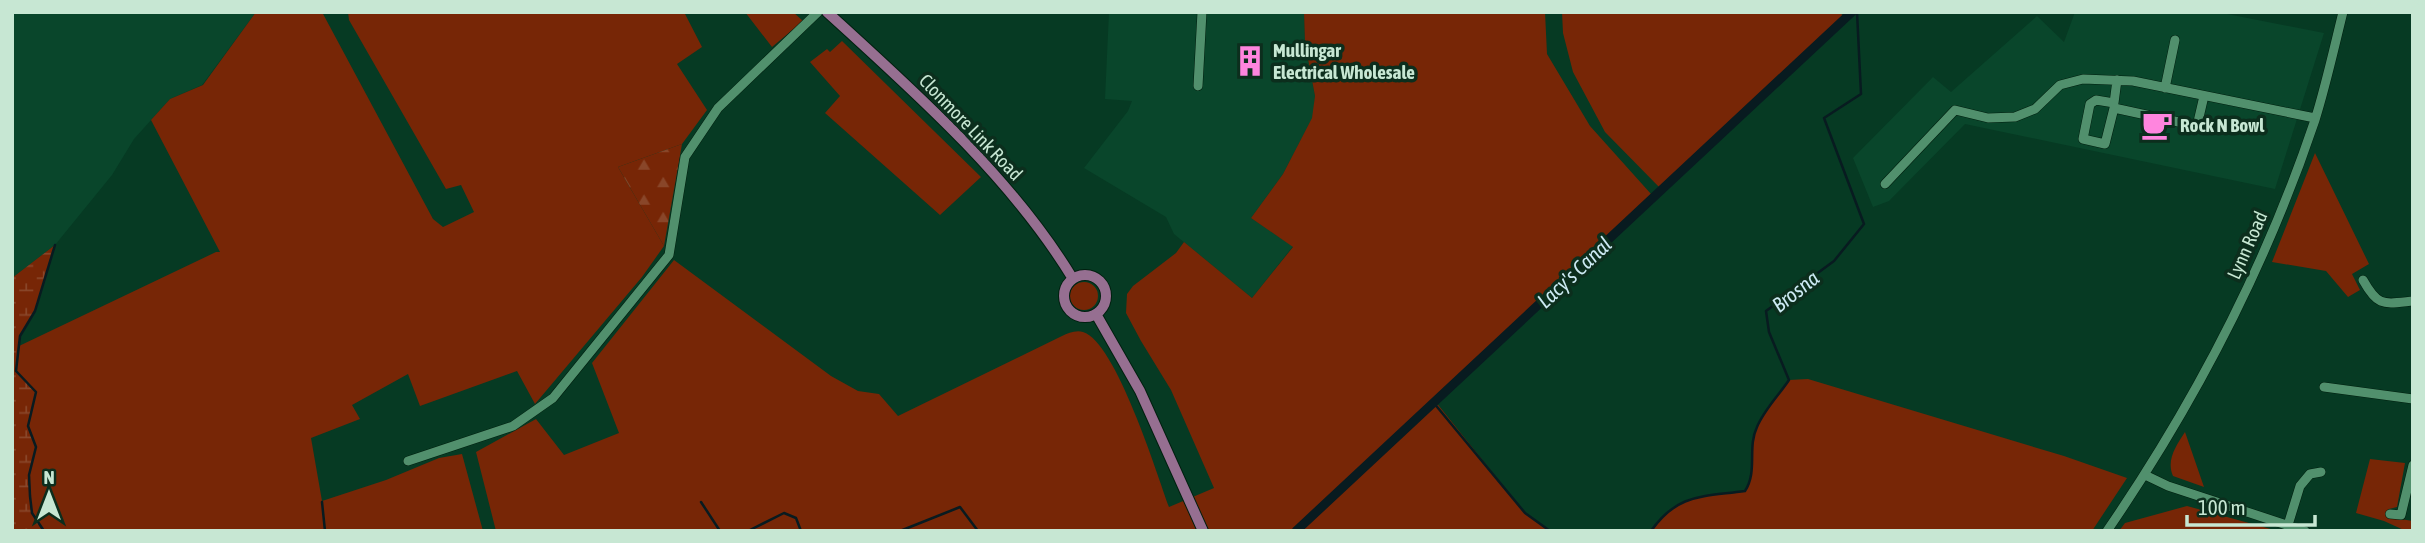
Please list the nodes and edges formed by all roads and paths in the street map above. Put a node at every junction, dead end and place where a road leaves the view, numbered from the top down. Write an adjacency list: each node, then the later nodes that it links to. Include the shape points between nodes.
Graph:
1 (818, 12): 18 (street, via 718,108 685,157 669,255 553,398 513,426)
2 (827, 12): 12 (main road, Clonmore Link Road, via 1001,181 1035,220)
3 (1202, 12): 7 (street)
4 (2343, 12): 10 (street, Lynn Road)
5 (2175, 40): 8 (street)
6 (2117, 80): 8 (street); 9 (street, via 2114,103 2096,100 2090,104 2083,139 2105,144 2114,108 2197,125); 11 (street, via 2083,79 2060,85 2035,109 2015,117 1988,118 1955,110)
7 (1198, 86)
8 (2165, 88): 9 (street)
9 (2204, 96): 10 (street)
10 (2315, 118): 21 (street, Lynn Road, via 2278,222 2242,298)
11 (1885, 184)
12 (1073, 279): 15 (main road, via 1065,296 1069,309 1079,316); 15 (main road, via 1092,276 1102,284 1106,296)
13 (2363, 280): 14 (street, via 2379,301)
14 (2413, 301)
15 (1096, 314): 24 (main road, via 1140,391)
16 (2324, 387): 17 (street)
17 (2413, 399)
18 (408, 461)
19 (2413, 465): 22 (street, via 2401,515)
20 (2320, 472): 23 (street, via 2310,474 2300,486)
21 (2145, 475): 23 (street); 25 (street, Lynn Road)
22 (2390, 514)
23 (2287, 525): 26 (street)
24 (1203, 531)
25 (2107, 531)
26 (2305, 531)

